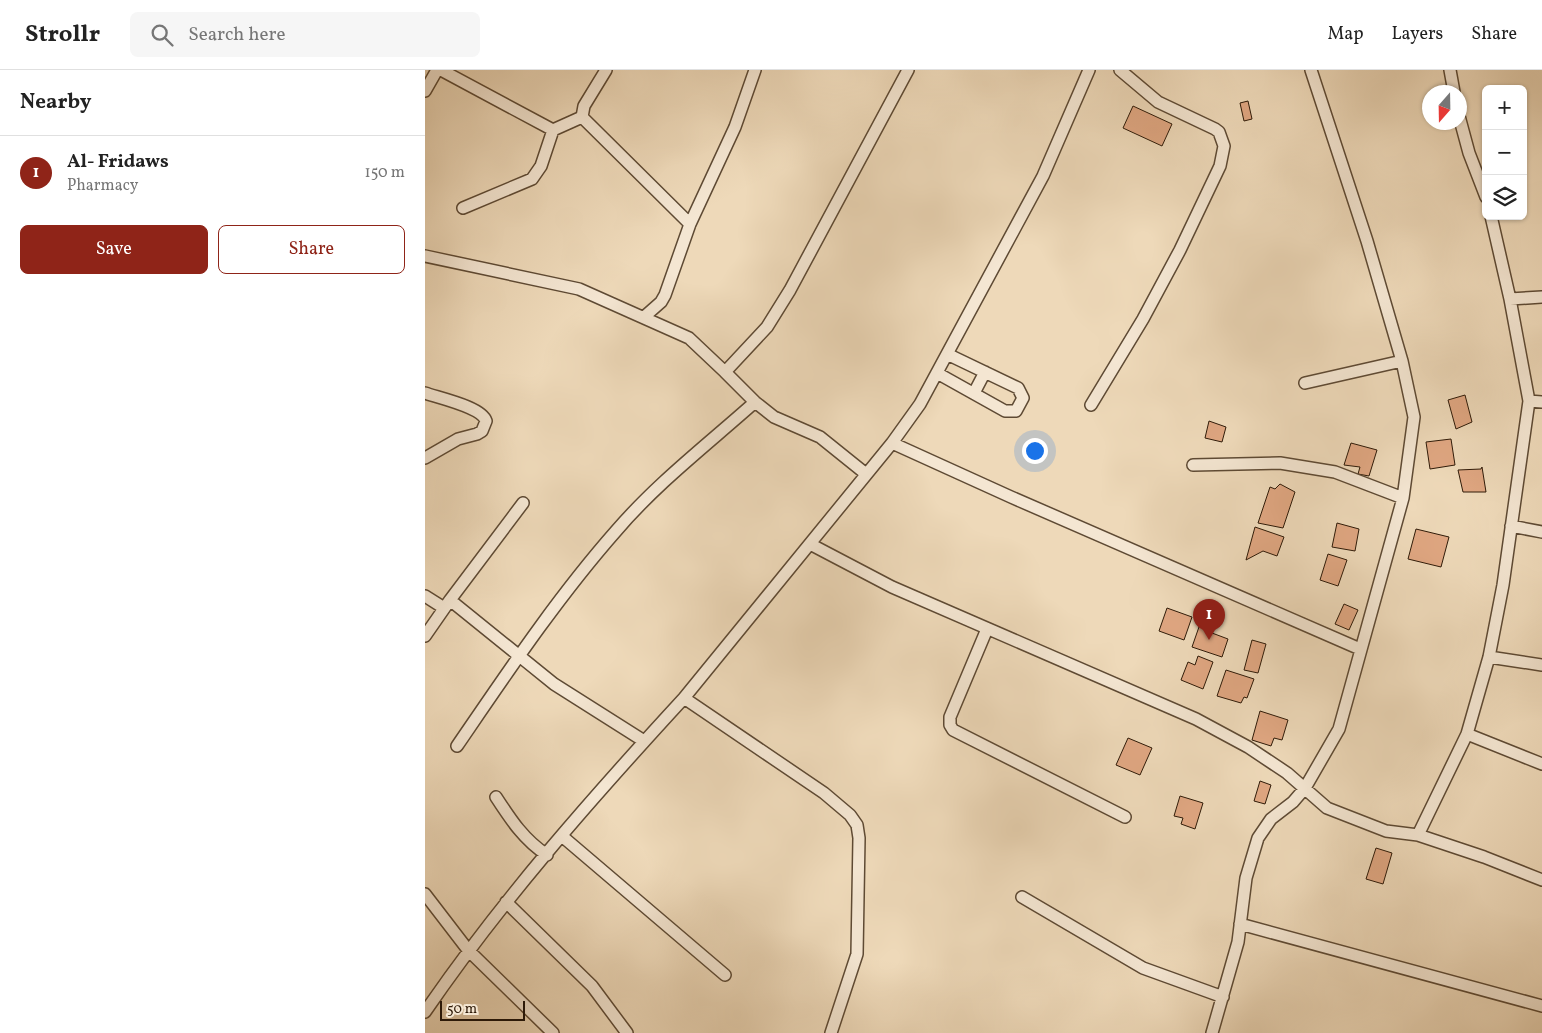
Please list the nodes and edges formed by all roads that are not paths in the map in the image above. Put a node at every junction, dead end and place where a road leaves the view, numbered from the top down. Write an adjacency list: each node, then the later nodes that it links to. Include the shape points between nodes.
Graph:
1 (606, 70): 11 (street)
2 (755, 70): 17 (street, via 732,134)
3 (908, 70): 24 (street, via 790,290 767,327)
4 (1089, 70): 22 (street, via 1043,176)
5 (1120, 70): 33 (street, via 1158,102 1215,129 1224,146 1220,166 1180,250)
6 (1311, 70): 23 (street)
7 (1450, 70): 9 (street)
8 (434, 73): 10 (street); 12 (street)
9 (1453, 85)
10 (425, 91)
11 (582, 117): 12 (street); 17 (street)
12 (553, 130): 15 (street, via 541,166 532,179)
13 (1463, 130): 14 (street)
14 (1482, 187)
15 (463, 208)
16 (1492, 220): 20 (street)
17 (689, 224): 21 (street, via 661,302)
18 (425, 256): 21 (street, via 579,289)
19 (1542, 297): 20 (street)
20 (1511, 299): 30 (street)
21 (644, 317): 24 (street, via 689,338)
22 (947, 354): 25 (street); 26 (street)
23 (1402, 361): 27 (street); 38 (street, via 1414,417)
24 (725, 372): 31 (street)
25 (985, 372): 29 (street); 29 (street, via 1018,388 1023,398 1016,411 1010,412)
26 (937, 373): 29 (street); 34 (street)
27 (1305, 383)
28 (425, 393): 35 (street, via 482,413 486,421 482,431)
29 (974, 393)
30 (1529, 401): 32 (street); 40 (street)
31 (755, 402): 37 (street, via 774,417 820,437); 48 (street, via 659,487 617,530)
32 (1542, 402)
33 (1091, 406)
34 (892, 443): 37 (street); 47 (street)
35 (425, 458)
36 (1193, 465): 38 (street, via 1279,463 1335,472)
37 (866, 474): 42 (street)
38 (1403, 498): 47 (street)
39 (523, 503): 44 (street)
40 (1511, 526): 41 (street); 49 (street)
41 (1542, 532)
42 (810, 544): 45 (street, via 876,580); 51 (street)
43 (425, 596): 44 (street)
44 (447, 604): 46 (street); 48 (street)
45 (987, 629): 56 (street, via 1196,719 1249,747); 58 (street, via 950,717 953,730)
46 (425, 636)
47 (1360, 649): 56 (street, via 1339,729)
48 (519, 654): 53 (street, via 554,684); 54 (street)
49 (1489, 657): 50 (street); 52 (street)
50 (1542, 665)
51 (684, 698): 53 (street); 74 (street, via 824,793 857,825 857,954)
52 (1467, 734): 55 (street); 59 (street)
53 (644, 741): 60 (street)
54 (457, 746)
55 (1542, 764)
56 (1305, 788): 59 (street, via 1327,808 1353,820 1386,831); 66 (street, via 1271,819 1258,838 1246,878)
57 (496, 797): 61 (street, via 523,836)
58 (1125, 817)
59 (1418, 834): 62 (street)
60 (563, 837): 61 (street); 68 (street)
61 (547, 855): 65 (street)
62 (1542, 880)
63 (425, 894): 67 (street)
64 (1022, 897): 69 (street, via 1143,968)
65 (507, 902): 67 (street); 73 (street, via 592,986)
66 (1240, 924): 69 (street); 70 (street)
67 (468, 950): 71 (street); 72 (street)
68 (725, 975)
69 (1223, 997): 75 (street)
70 (1542, 1006)
71 (425, 1012)
72 (553, 1033)
73 (627, 1033)
74 (831, 1033)
75 (1212, 1033)

